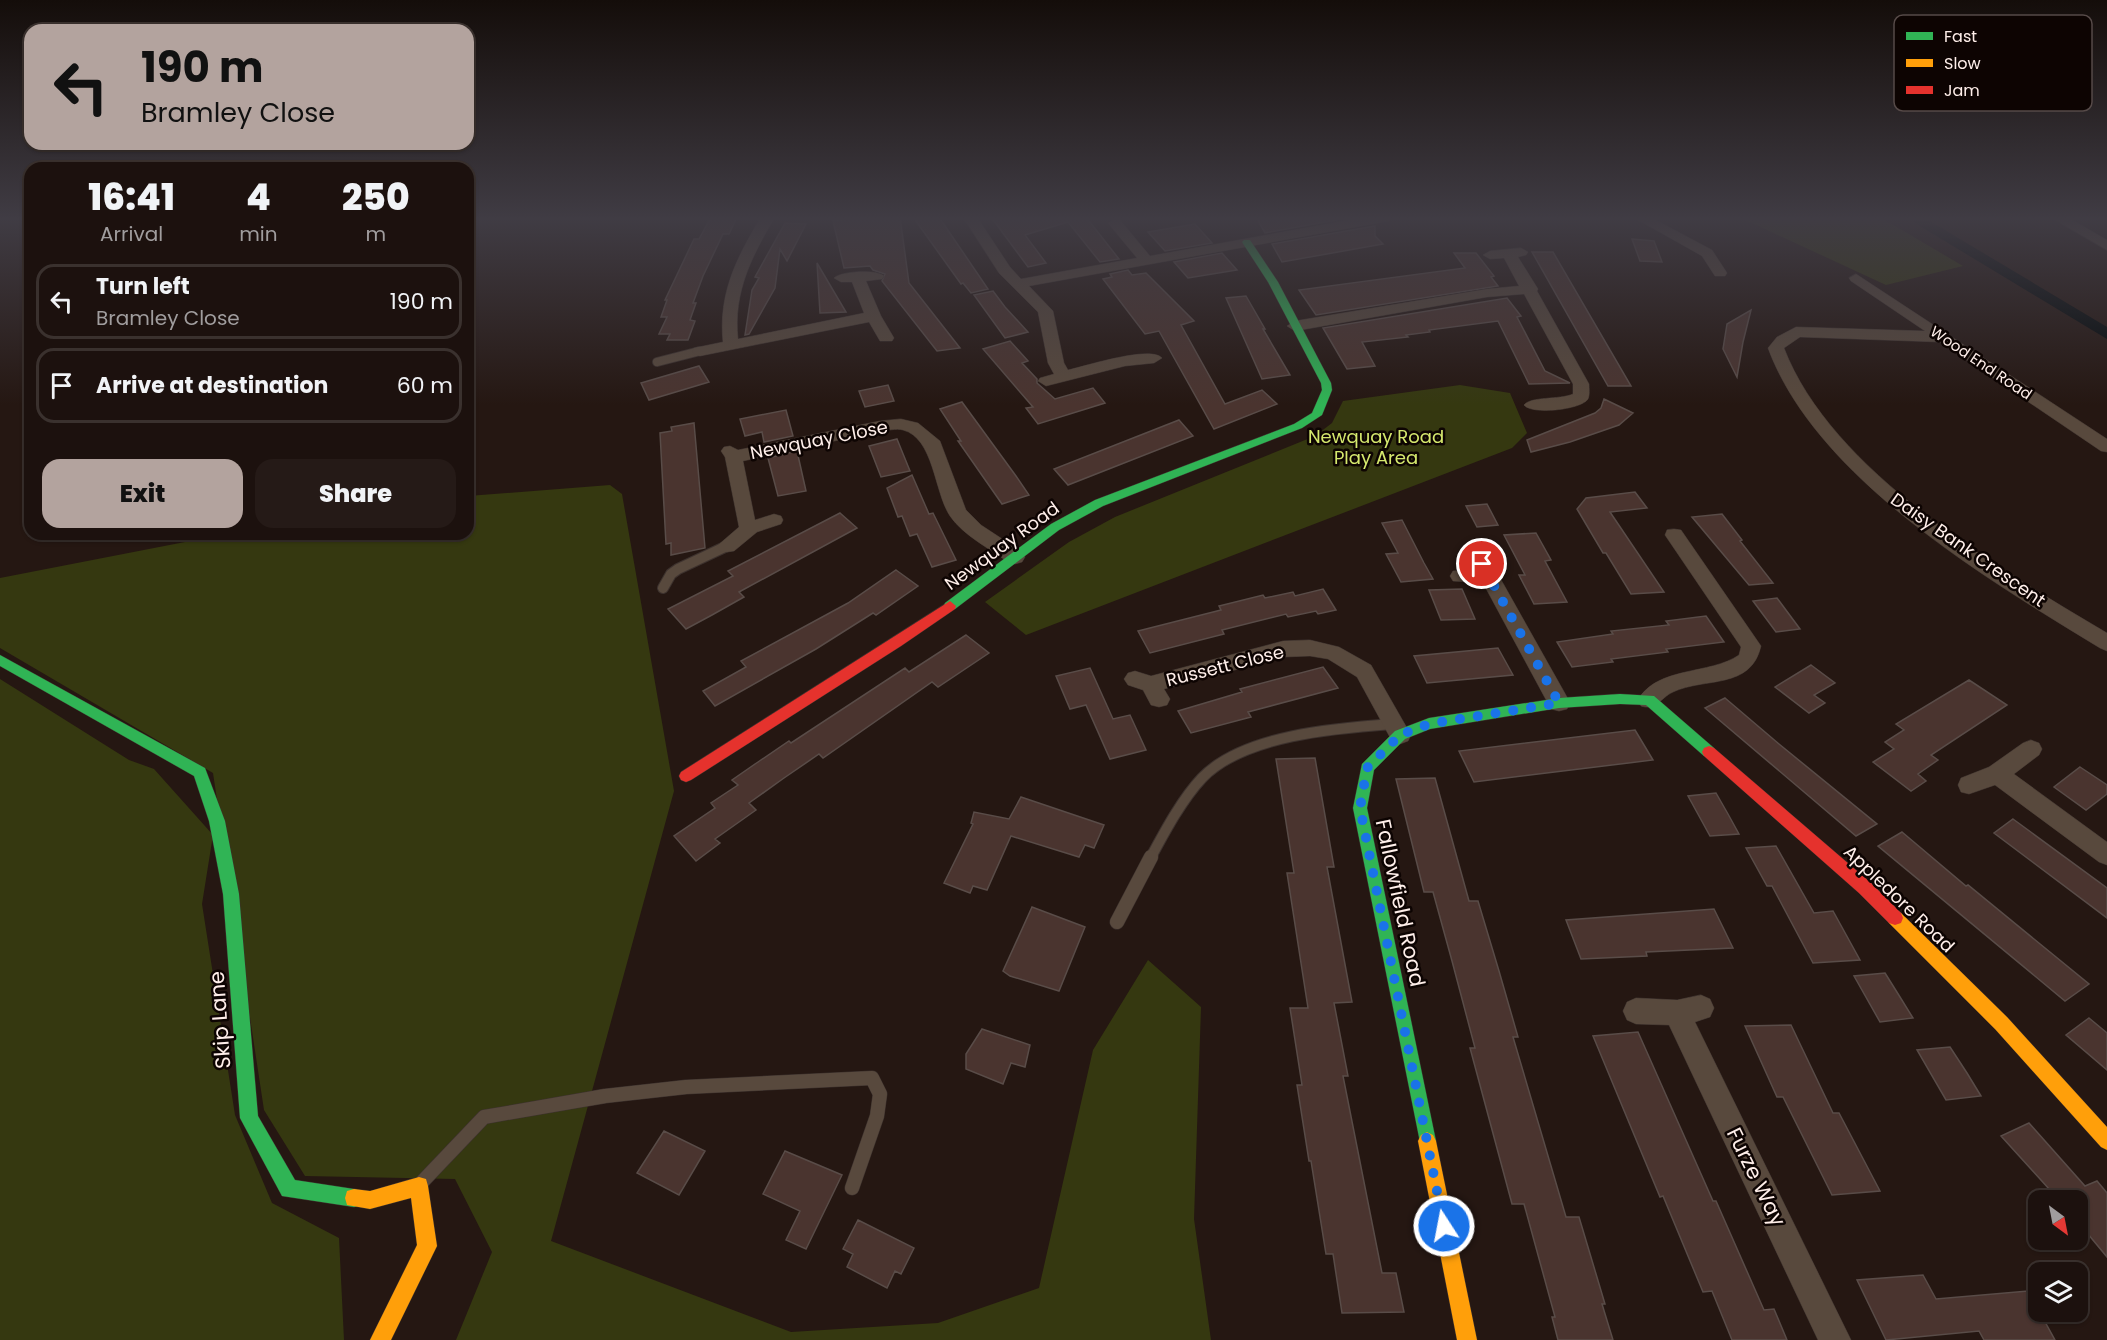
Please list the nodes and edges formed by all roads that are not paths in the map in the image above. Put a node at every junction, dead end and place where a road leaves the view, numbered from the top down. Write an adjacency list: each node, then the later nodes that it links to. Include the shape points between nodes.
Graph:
1 (735, 280): 14 (street, via 728,322)
2 (851, 280): 10 (street)
3 (1014, 280): 8 (street)
4 (1042, 280): 8 (street)
5 (1271, 280): 11 (street, Newquay Road)
6 (1526, 280): 9 (street)
7 (1858, 280): 13 (street, Wood End Road)
8 (1018, 284): 18 (street, via 1045,311 1056,363)
9 (1531, 290): 11 (street, via 1487,293); 20 (street, via 1581,384 1581,397 1564,404)
10 (873, 316): 12 (street); 14 (street)
11 (1295, 326): 29 (street, Newquay Road, via 1326,383 1317,415 1298,426 1099,503 1055,526)
12 (886, 338)
13 (1942, 338): 21 (street, Wood End Road); 33 (street, Daisy Bank Crescent, via 1796,332 1776,348 1783,370 1802,400 1850,458 1897,502 1962,550)
14 (731, 343): 15 (street)
15 (700, 351): 17 (lane)
16 (1154, 358): 18 (street)
17 (657, 362)
18 (1063, 375): 19 (street)
19 (1046, 381)
20 (1530, 405)
21 (2107, 447)
22 (774, 520): 23 (street)
23 (750, 528): 25 (street); 29 (street, Newquay Close, via 732,454 901,424 912,427 934,445 958,513)
24 (1674, 536): 27 (street)
25 (727, 546): 32 (lane, via 678,569)
26 (1476, 553): 31 (street)
27 (1686, 553): 28 (street); 36 (street, via 1751,646 1748,659 1732,670 1666,686)
28 (1663, 554)
29 (1015, 557): 41 (street, Newquay Road, via 896,643)
30 (1460, 576): 31 (street)
31 (1487, 576): 37 (street)
32 (663, 588)
33 (2107, 643)
34 (0, 660): 47 (street, Skip Lane, via 200,772 217,821 231,894 249,1118 289,1189 370,1200)
35 (1148, 687): 38 (street, Russett Close, via 1283,649 1310,648 1332,652 1364,671)
36 (1649, 700): 37 (street, Fallowfield Road); 46 (street, Appledore Road, via 1865,888 2001,1023)
37 (1559, 703): 38 (street, Fallowfield Road)
38 (1396, 729): 44 (lane, via 1345,728 1282,739 1240,753 1205,775 1155,847); 50 (street, Fallowfield Road, via 1367,768 1360,808)
39 (2031, 749): 40 (street)
40 (1997, 774): 42 (street); 43 (street)
41 (686, 776)
42 (1969, 784)
43 (2107, 855)
44 (1117, 922)
45 (1636, 1011): 51 (street, Furze Way, via 1689,1011)
46 (2107, 1141)
47 (419, 1186): 48 (lane, via 484,1117 686,1087 872,1078 880,1094 877,1116); 49 (street, via 427,1246)
48 (852, 1188)
49 (380, 1340)
50 (1467, 1340)
51 (1835, 1340)

